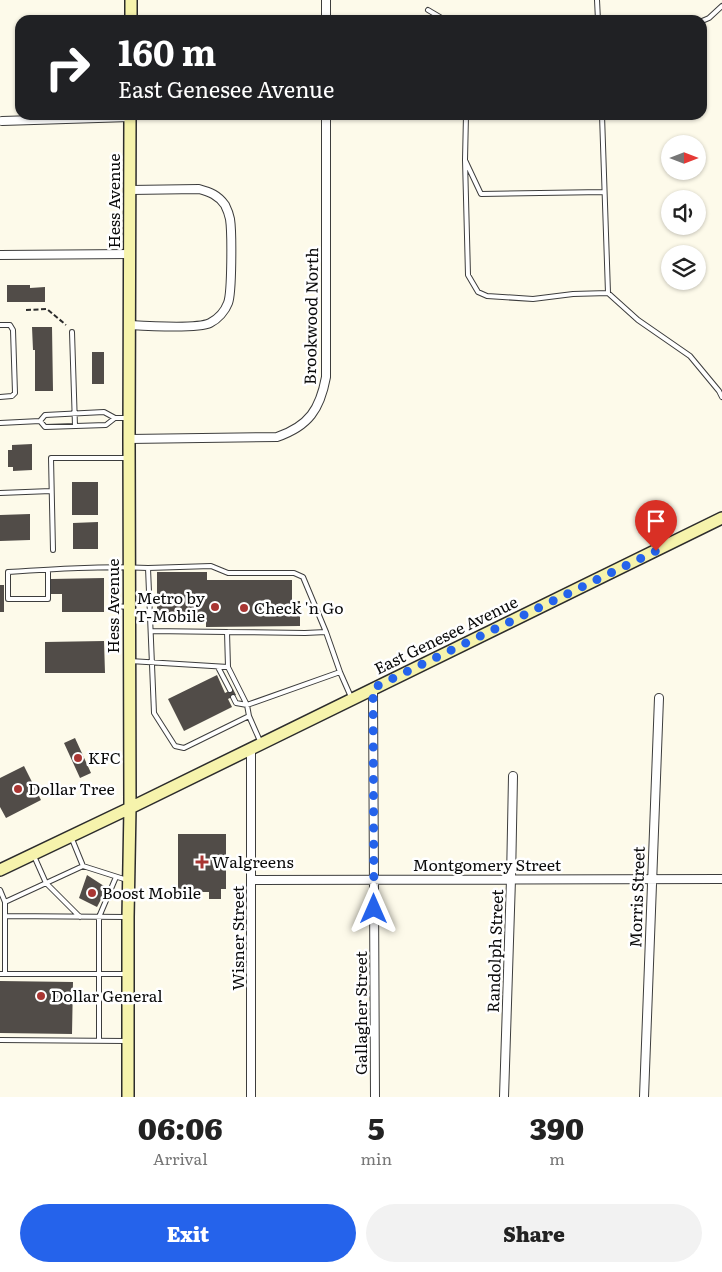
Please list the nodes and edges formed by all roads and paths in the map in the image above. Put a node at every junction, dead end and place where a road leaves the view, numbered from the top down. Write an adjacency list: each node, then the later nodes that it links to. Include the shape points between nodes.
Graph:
1 (131, 0): 6 (street)
2 (326, 0): 7 (street)
3 (597, 0): 9 (lane)
4 (722, 6): 10 (lane)
5 (428, 10): 8 (lane)
6 (131, 15)
7 (326, 15)
8 (436, 15)
9 (598, 15)
10 (707, 19)
11 (28, 120): 16 (street)
12 (130, 120): 18 (street, Hess Avenue)
13 (326, 120): 36 (street, Brookwood North, via 326,377 316,410 292,432 277,437)
14 (466, 120): 17 (lane)
15 (602, 120): 19 (lane)
16 (2, 121)
17 (465, 160): 19 (lane, via 481,194); 22 (lane, via 468,275 478,292 487,296 533,299)
18 (130, 190): 20 (street, Hess Avenue); 26 (street, via 199,189 217,196 224,204 230,221 230,295 225,310 209,324)
19 (604, 192): 22 (lane)
20 (130, 254): 21 (street); 26 (street, Hess Avenue)
21 (0, 256)
22 (608, 293): 29 (lane, via 638,320 690,356)
23 (26, 310): 25 (path, via 47,309)
24 (0, 325): 28 (lane, via 10,325 13,330 15,393)
25 (66, 325)
26 (130, 325): 32 (street, Hess Avenue)
27 (72, 332): 30 (lane)
28 (0, 397)
29 (722, 397)
30 (75, 414): 31 (lane, via 104,412); 33 (lane, via 45,415); 35 (lane)
31 (115, 418): 32 (lane); 35 (lane, via 106,425)
32 (129, 418): 36 (street, Hess Avenue)
33 (40, 422): 34 (lane); 35 (lane, via 45,427)
34 (0, 423)
35 (75, 426)
36 (128, 439): 37 (street, Hess Avenue)
37 (129, 458): 38 (lane, via 51,458); 42 (street, Hess Avenue)
38 (51, 492): 39 (lane); 41 (lane)
39 (0, 493)
40 (722, 518): 55 (street, East Genesee Avenue)
41 (52, 550)
42 (130, 567): 43 (lane); 44 (lane); 46 (street, Hess Avenue)
43 (114, 568): 45 (lane); 46 (lane, via 114,606)
44 (148, 568): 47 (lane); 49 (lane, via 211,566 228,573 294,573 303,577)
45 (48, 570): 45 (lane, via 8,572 8,599 48,599)
46 (130, 607): 50 (street, Hess Avenue)
47 (151, 631): 48 (lane); 51 (lane)
48 (227, 632): 49 (lane); 53 (lane)
49 (326, 632): 54 (lane)
50 (130, 661): 51 (lane); 64 (street, Hess Avenue)
51 (151, 663): 52 (lane); 61 (lane, via 154,713 175,746 184,748)
52 (218, 667): 53 (lane); 56 (lane)
53 (228, 667): 60 (lane)
54 (340, 672): 59 (lane); 60 (lane)
55 (373, 688): 59 (street, East Genesee Avenue); 74 (street, Gallagher Street)
56 (230, 690)
57 (233, 697): 60 (lane, via 236,703)
58 (659, 698): 71 (street, Morris Street)
59 (352, 699): 62 (street, East Genesee Avenue)
60 (247, 705): 61 (lane)
61 (249, 716): 62 (lane)
62 (256, 746): 64 (street, East Genesee Avenue); 73 (street, Wisner Street)
63 (513, 776): 70 (street, Randolph Street)
64 (130, 808): 65 (street, East Genesee Avenue); 75 (street, Hess Avenue)
65 (71, 836): 66 (street, East Genesee Avenue); 67 (lane)
66 (33, 854): 68 (street, East Genesee Avenue); 76 (lane)
67 (83, 866): 69 (lane); 76 (lane)
68 (0, 870)
69 (116, 876): 75 (lane); 81 (lane)
70 (511, 878): 71 (street, Montgomery Street); 74 (street, Montgomery Street); 92 (street, Randolph Street)
71 (651, 879): 72 (street, Montgomery Street); 93 (street, Morris Street)
72 (722, 879)
73 (252, 880): 74 (street, Montgomery Street); 90 (street, Wisner Street)
74 (374, 880): 91 (street, Gallagher Street)
75 (129, 881): 82 (street, Hess Avenue)
76 (46, 883): 78 (lane); 80 (lane)
77 (0, 890): 78 (lane)
78 (5, 902): 79 (lane)
79 (5, 916): 80 (lane); 83 (lane)
80 (80, 917): 81 (lane)
81 (99, 917): 82 (lane); 84 (lane)
82 (128, 917): 85 (street, Hess Avenue)
83 (2, 974): 84 (lane)
84 (99, 974): 85 (lane); 87 (lane)
85 (128, 974): 88 (street, Hess Avenue)
86 (0, 1040): 87 (lane)
87 (99, 1041): 88 (lane)
88 (128, 1041): 89 (street, Hess Avenue)
89 (128, 1097)
90 (251, 1097)
91 (374, 1097)
92 (504, 1097)
93 (644, 1097)

